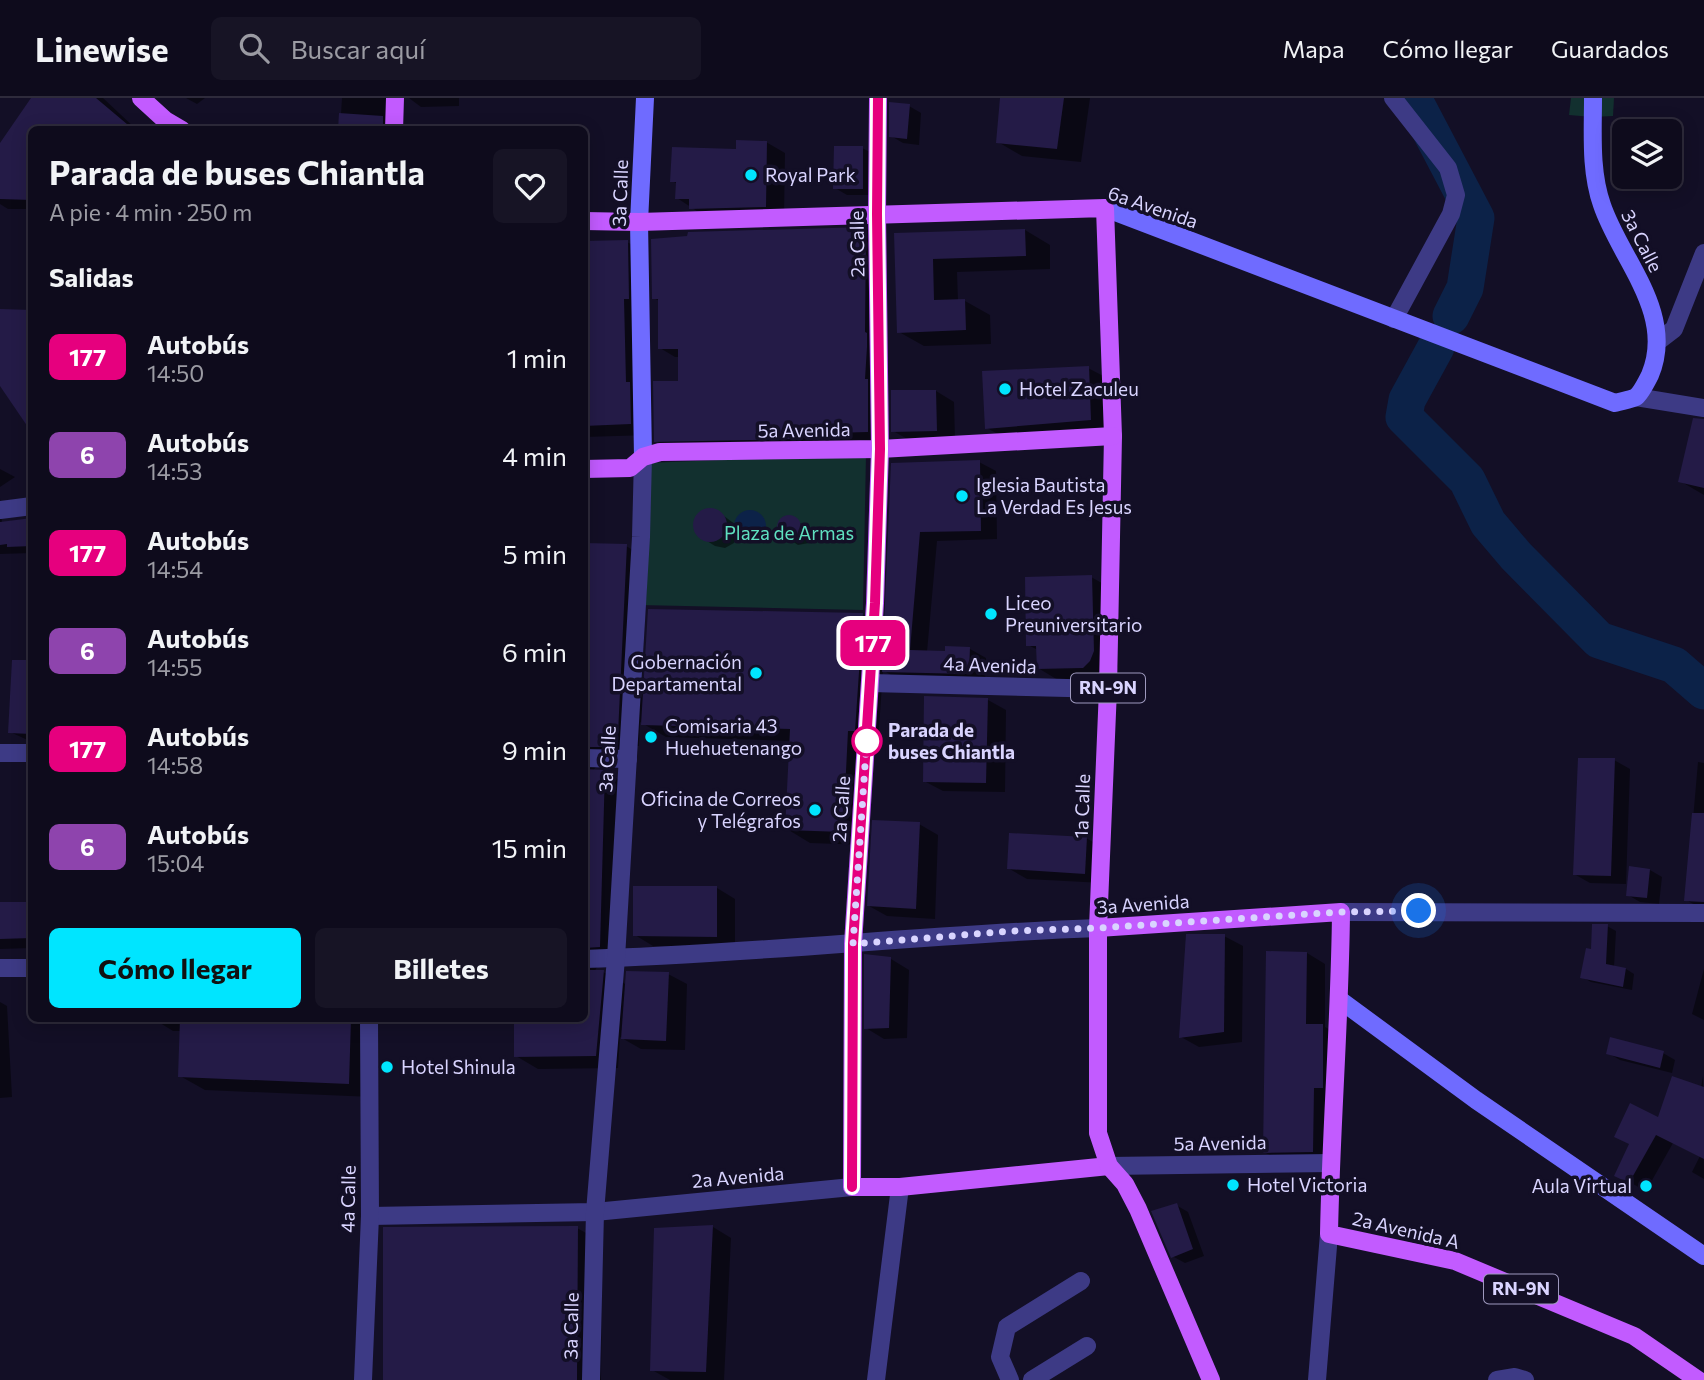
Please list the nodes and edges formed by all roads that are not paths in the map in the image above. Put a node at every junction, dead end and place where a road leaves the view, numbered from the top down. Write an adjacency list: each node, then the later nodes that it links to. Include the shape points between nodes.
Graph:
1 (141, 98): 7 (main road)
2 (395, 98): 8 (main road)
3 (645, 98): 12 (street, 3a Calle)
4 (878, 98): 10 (main road, 2a Calle)
5 (1393, 98): 14 (street, via 1448,168 1456,195 1451,214)
6 (1593, 98): 15 (street, 3a Calle, via 1595,173 1601,203 1645,292)
7 (164, 125)
8 (394, 126)
9 (1105, 208): 10 (main road, 6a Avenida); 14 (street, 6a Avenida); 18 (main road, 1a Calle / RN-9N)
10 (877, 214): 12 (main road, 6a Avenida); 19 (main road, 2a Calle)
11 (588, 221): 12 (main road, 6a Avenida)
12 (639, 222): 20 (street, 3a Calle)
13 (1704, 254): 15 (street, via 1674,329)
14 (1394, 319): 16 (street, 6a Avenida, via 1615,403)
15 (1657, 342): 16 (street, 3a Calle, via 1649,378)
16 (1636, 397): 17 (street)
17 (1704, 408)
18 (1113, 436): 19 (main road, 5a Avenida); 25 (main road, 1a Calle / RN-9N)
19 (880, 449): 20 (main road, 5a Avenida, via 660,452); 24 (main road, 2a Calle)
20 (643, 457): 21 (main road, 5a Avenida, via 631,468); 29 (street, 3a Calle)
21 (588, 469)
22 (28, 506): 23 (street)
23 (0, 510)
24 (870, 683): 25 (street, 4a Avenida); 33 (main road, 2a Calle)
25 (1108, 689): 32 (main road, 1a Calle / RN-9N)
26 (0, 753): 27 (street)
27 (28, 753)
28 (588, 758): 29 (street)
29 (628, 759): 34 (street, 3a Calle)
30 (1340, 912): 31 (street, 3a Avenida); 32 (main road, 3a Avenida); 38 (main road)
31 (1704, 912)
32 (1098, 928): 33 (street, 3a Avenida); 41 (main road, 1a Calle / RN-9N, via 1098,1133)
33 (853, 944): 34 (street, 3a Avenida); 42 (main road, 2a Calle)
34 (616, 958): 35 (street, 3a Avenida); 44 (street, 3a Calle)
35 (588, 959)
36 (0, 968): 37 (street)
37 (28, 968)
38 (1340, 1000): 40 (main road); 47 (street, via 1476,1100)
39 (369, 1022): 45 (street, 4a Calle)
40 (1331, 1163): 41 (street, 5a Avenida); 46 (main road)
41 (1109, 1166): 43 (main road, 2a Avenida); 50 (main road, 1a Calle / RN-9N, via 1138,1209)
42 (852, 1187): 43 (main road, 2a Avenida); 44 (street, 2a Avenida)
43 (900, 1187): 53 (street)
44 (595, 1212): 45 (street, 2a Avenida); 52 (street, 3a Calle)
45 (370, 1216): 51 (street, 4a Calle)
46 (1329, 1234): 56 (street); 59 (main road, 2a Avenida A / RN-9N, via 1455,1261 1634,1336)
47 (1704, 1256)
48 (1081, 1281): 54 (street, via 1007,1327 1000,1357)
49 (1087, 1346): 55 (street)
50 (1210, 1379)
51 (363, 1380)
52 (591, 1380)
53 (876, 1380)
54 (1010, 1380)
55 (1032, 1380)
56 (1317, 1380)
57 (1497, 1380): 58 (street)
58 (1525, 1380)
59 (1698, 1380)

